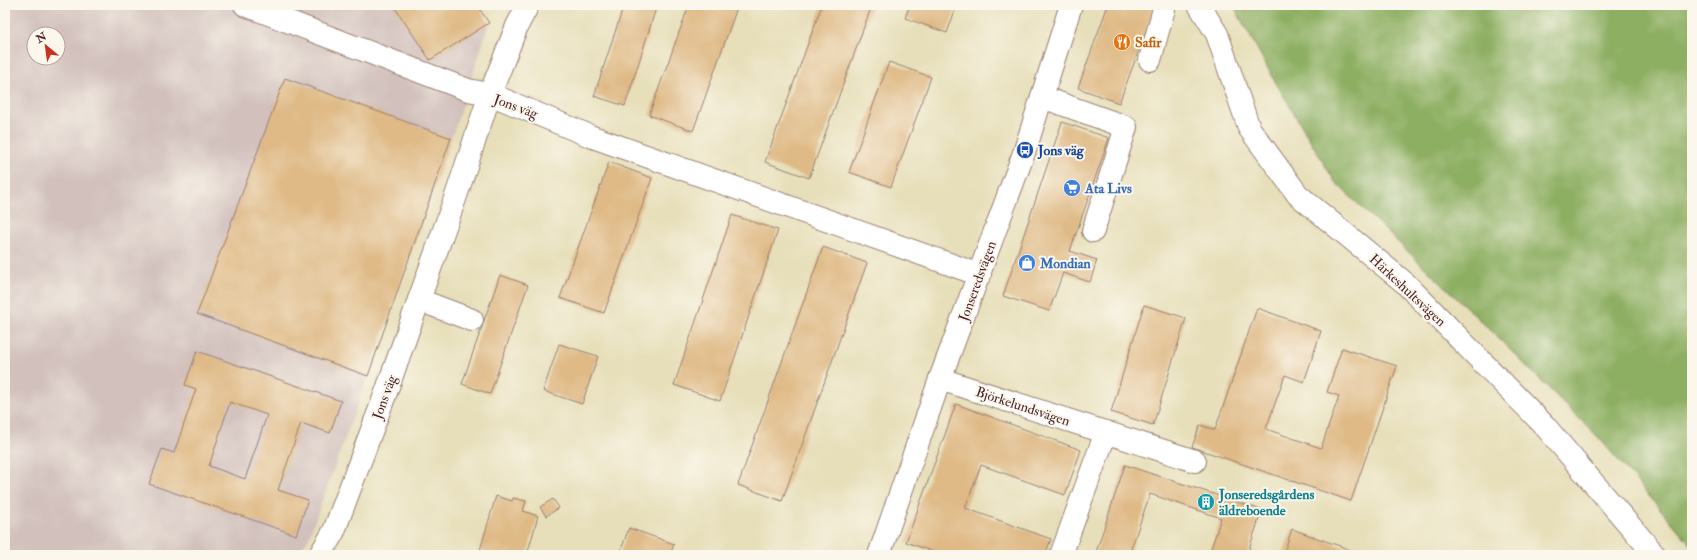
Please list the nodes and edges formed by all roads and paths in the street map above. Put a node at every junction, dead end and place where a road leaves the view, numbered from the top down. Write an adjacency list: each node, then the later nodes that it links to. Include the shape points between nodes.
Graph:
1 (245, 5): 7 (street, via 468,90)
2 (1071, 5): 8 (street, Jonseredsvägen)
3 (1165, 5): 6 (street)
4 (1199, 5): 19 (street, Härkeshultsvägen, via 1217,34 1249,128 1298,195 1405,283 1544,425)
5 (527, 6): 7 (street)
6 (1150, 60)
7 (490, 94): 10 (street, Jons väg, via 590,136); 11 (street, Jons väg)
8 (1042, 97): 9 (street, via 1126,128); 10 (street, Jonseredsvägen)
9 (1093, 231)
10 (980, 275): 13 (street, Jonseredsvägen)
11 (419, 300): 12 (street); 16 (street, Jons väg, via 334,531)
12 (472, 320)
13 (940, 380): 14 (street, Björkelundsvägen); 17 (street, Jonseredsvägen)
14 (1106, 432): 15 (street, Björkelundsvägen); 18 (street)
15 (1195, 461)
16 (320, 555)
17 (879, 555)
18 (1061, 555)
19 (1655, 555)

